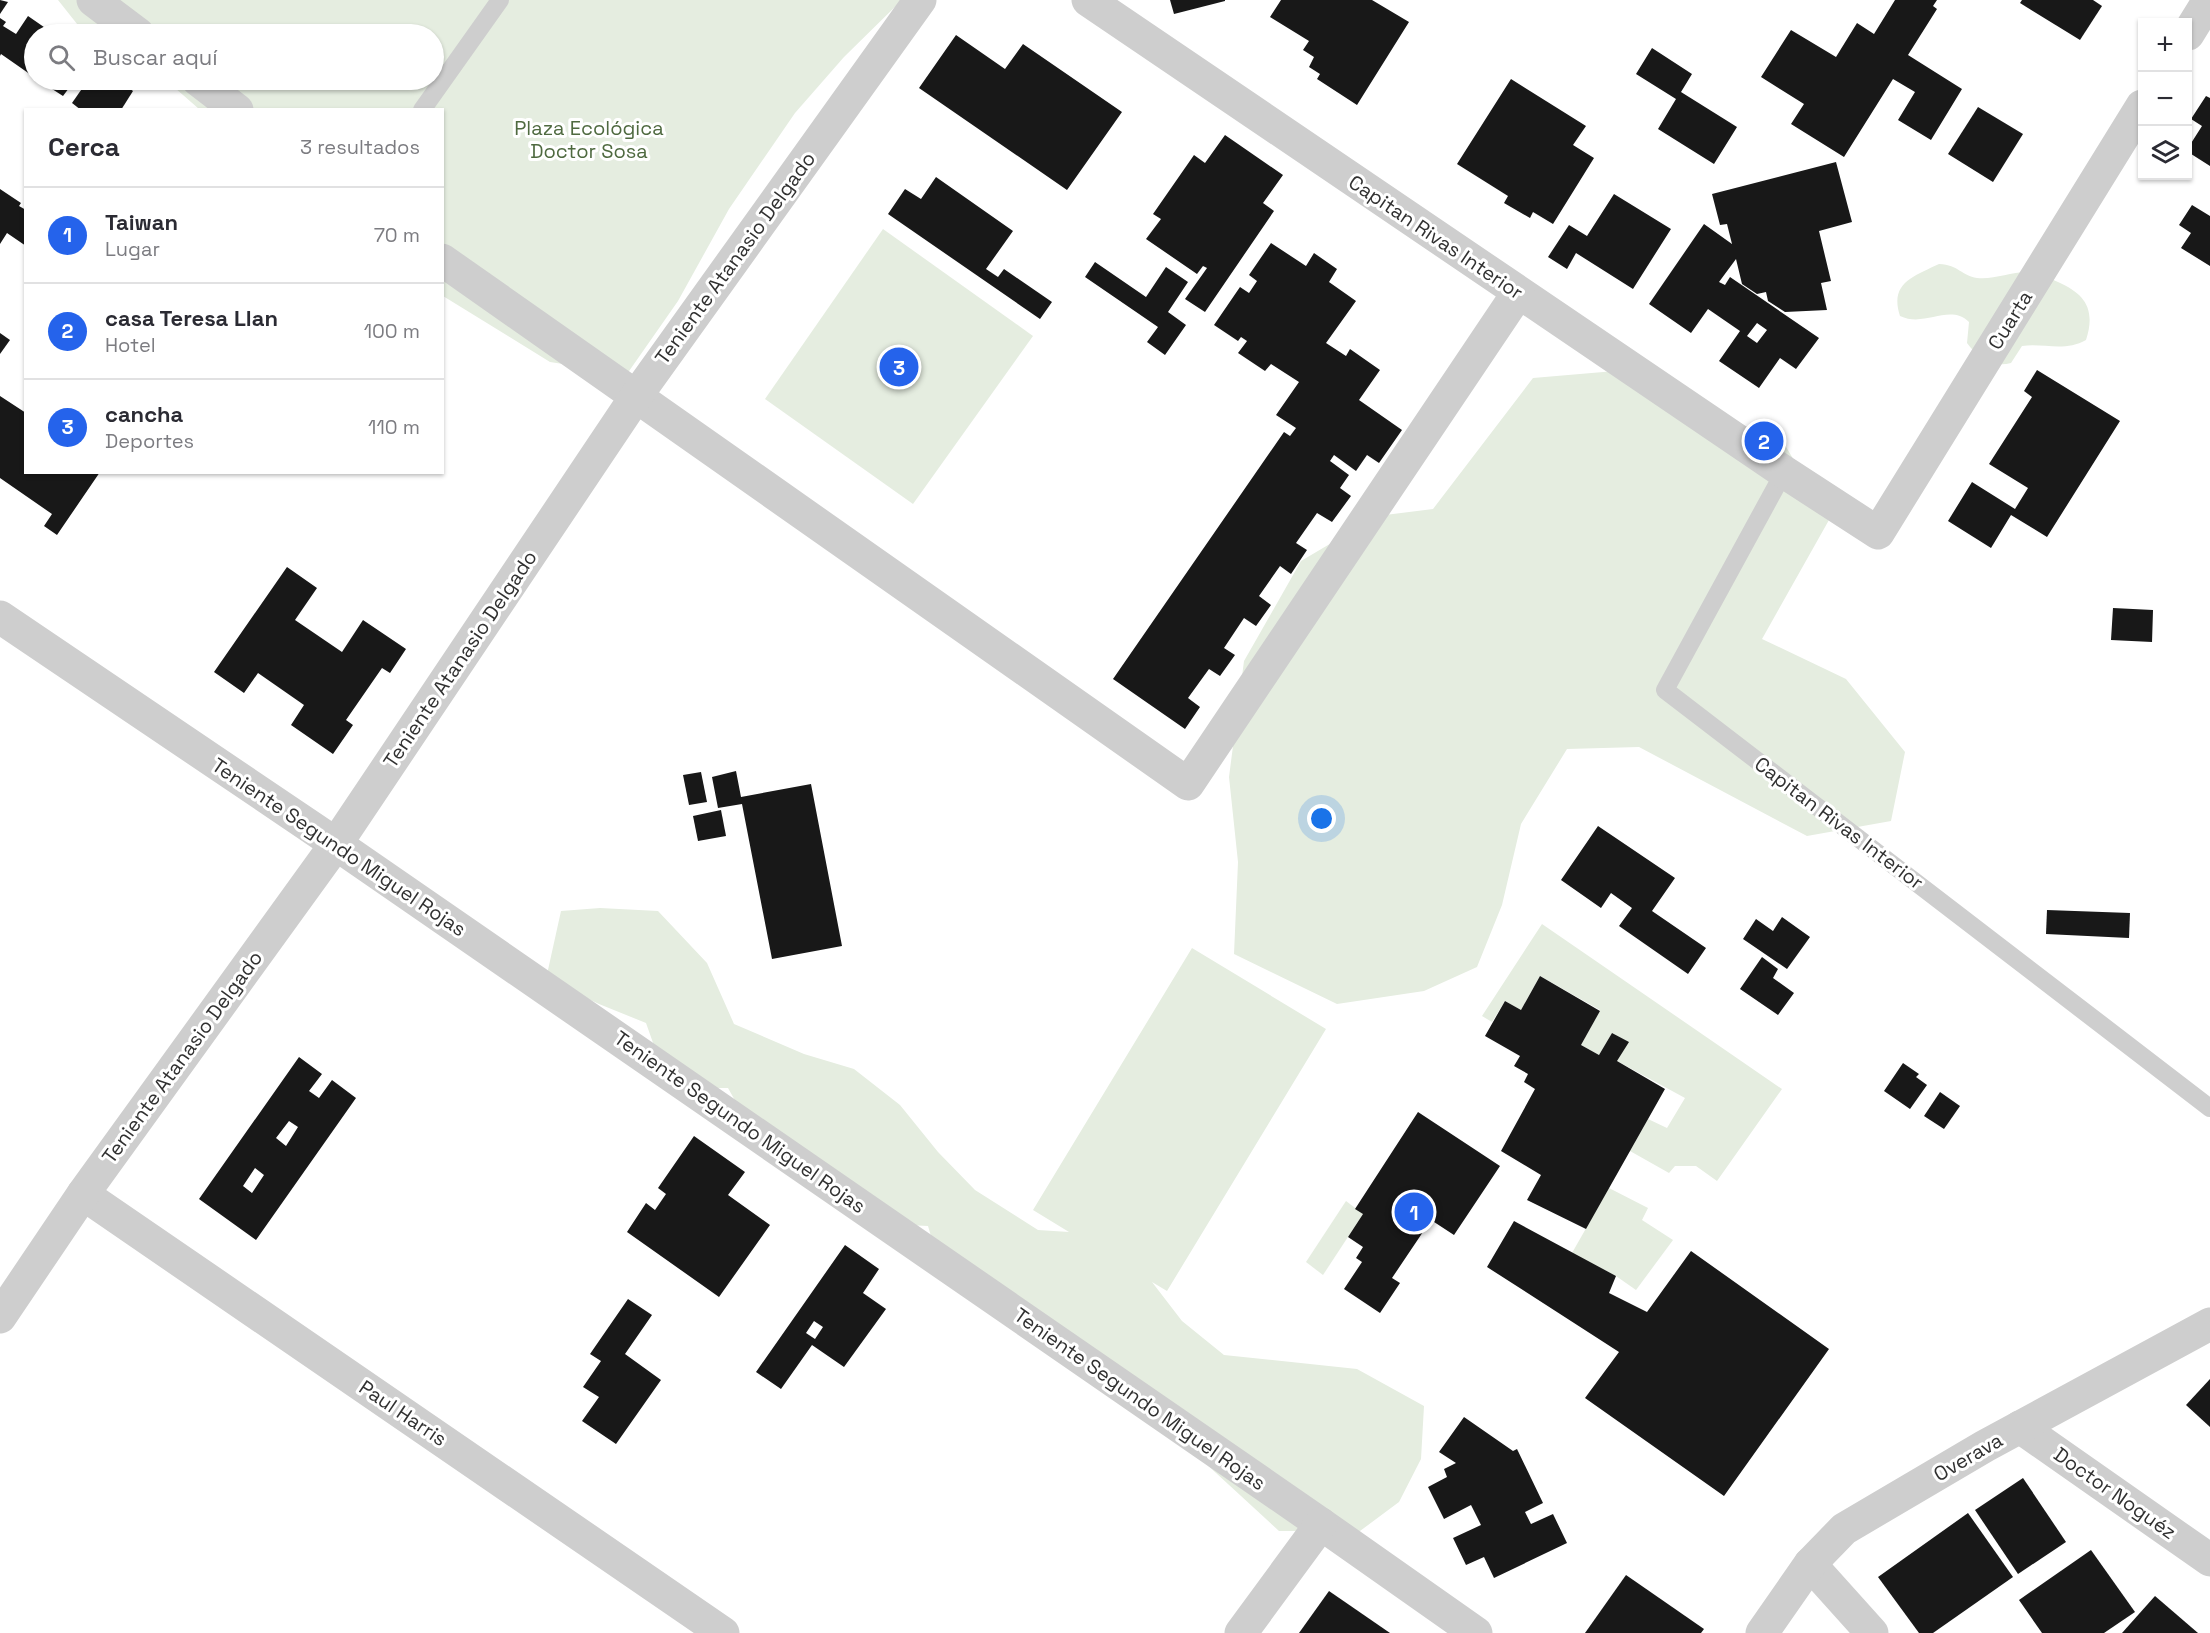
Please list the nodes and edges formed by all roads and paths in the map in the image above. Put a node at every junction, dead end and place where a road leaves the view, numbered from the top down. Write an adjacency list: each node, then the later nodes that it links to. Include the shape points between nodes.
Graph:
1 (93, 0): 6 (street)
2 (500, 0): 8 (lane)
3 (920, 0): 16 (street, Teniente Atanasio Delgado)
4 (1088, 0): 15 (street, Capitan Rivas Interior)
5 (2209, 0): 7 (street)
6 (125, 24)
7 (2192, 26)
8 (444, 79)
9 (211, 90): 11 (street)
10 (436, 90): 12 (lane)
11 (234, 108)
12 (423, 108)
13 (2138, 112): 18 (street, Cuarta)
14 (444, 261): 16 (street)
15 (1518, 293): 16 (street, via 1188,784); 17 (street, Capitan Rivas Interior)
16 (637, 395): 20 (street, Teniente Atanasio Delgado)
17 (1784, 472): 18 (street, Capitan Rivas Interior); 21 (lane, Capitan Rivas Interior, via 1665,690)
18 (1878, 533)
19 (0, 617): 20 (street, Teniente Segundo Miguel Rojas)
20 (336, 844): 22 (street, Teniente Atanasio Delgado); 26 (street, Teniente Segundo Miguel Rojas)
21 (2210, 1108)
22 (83, 1194): 23 (street, Teniente Atanasio Delgado); 29 (street, Paul Harris)
23 (0, 1317)
24 (2210, 1324): 25 (street, Overava)
25 (2020, 1427): 27 (street, Doctor Noguéz); 28 (street, Overava, via 1844,1529)
26 (1321, 1524): 30 (street); 31 (street, Teniente Segundo Miguel Rojas)
27 (2210, 1560)
28 (1810, 1564): 32 (street, Overava); 33 (street)
29 (723, 1633)
30 (1241, 1633)
31 (1476, 1633)
32 (1762, 1633)
33 (1872, 1633)

